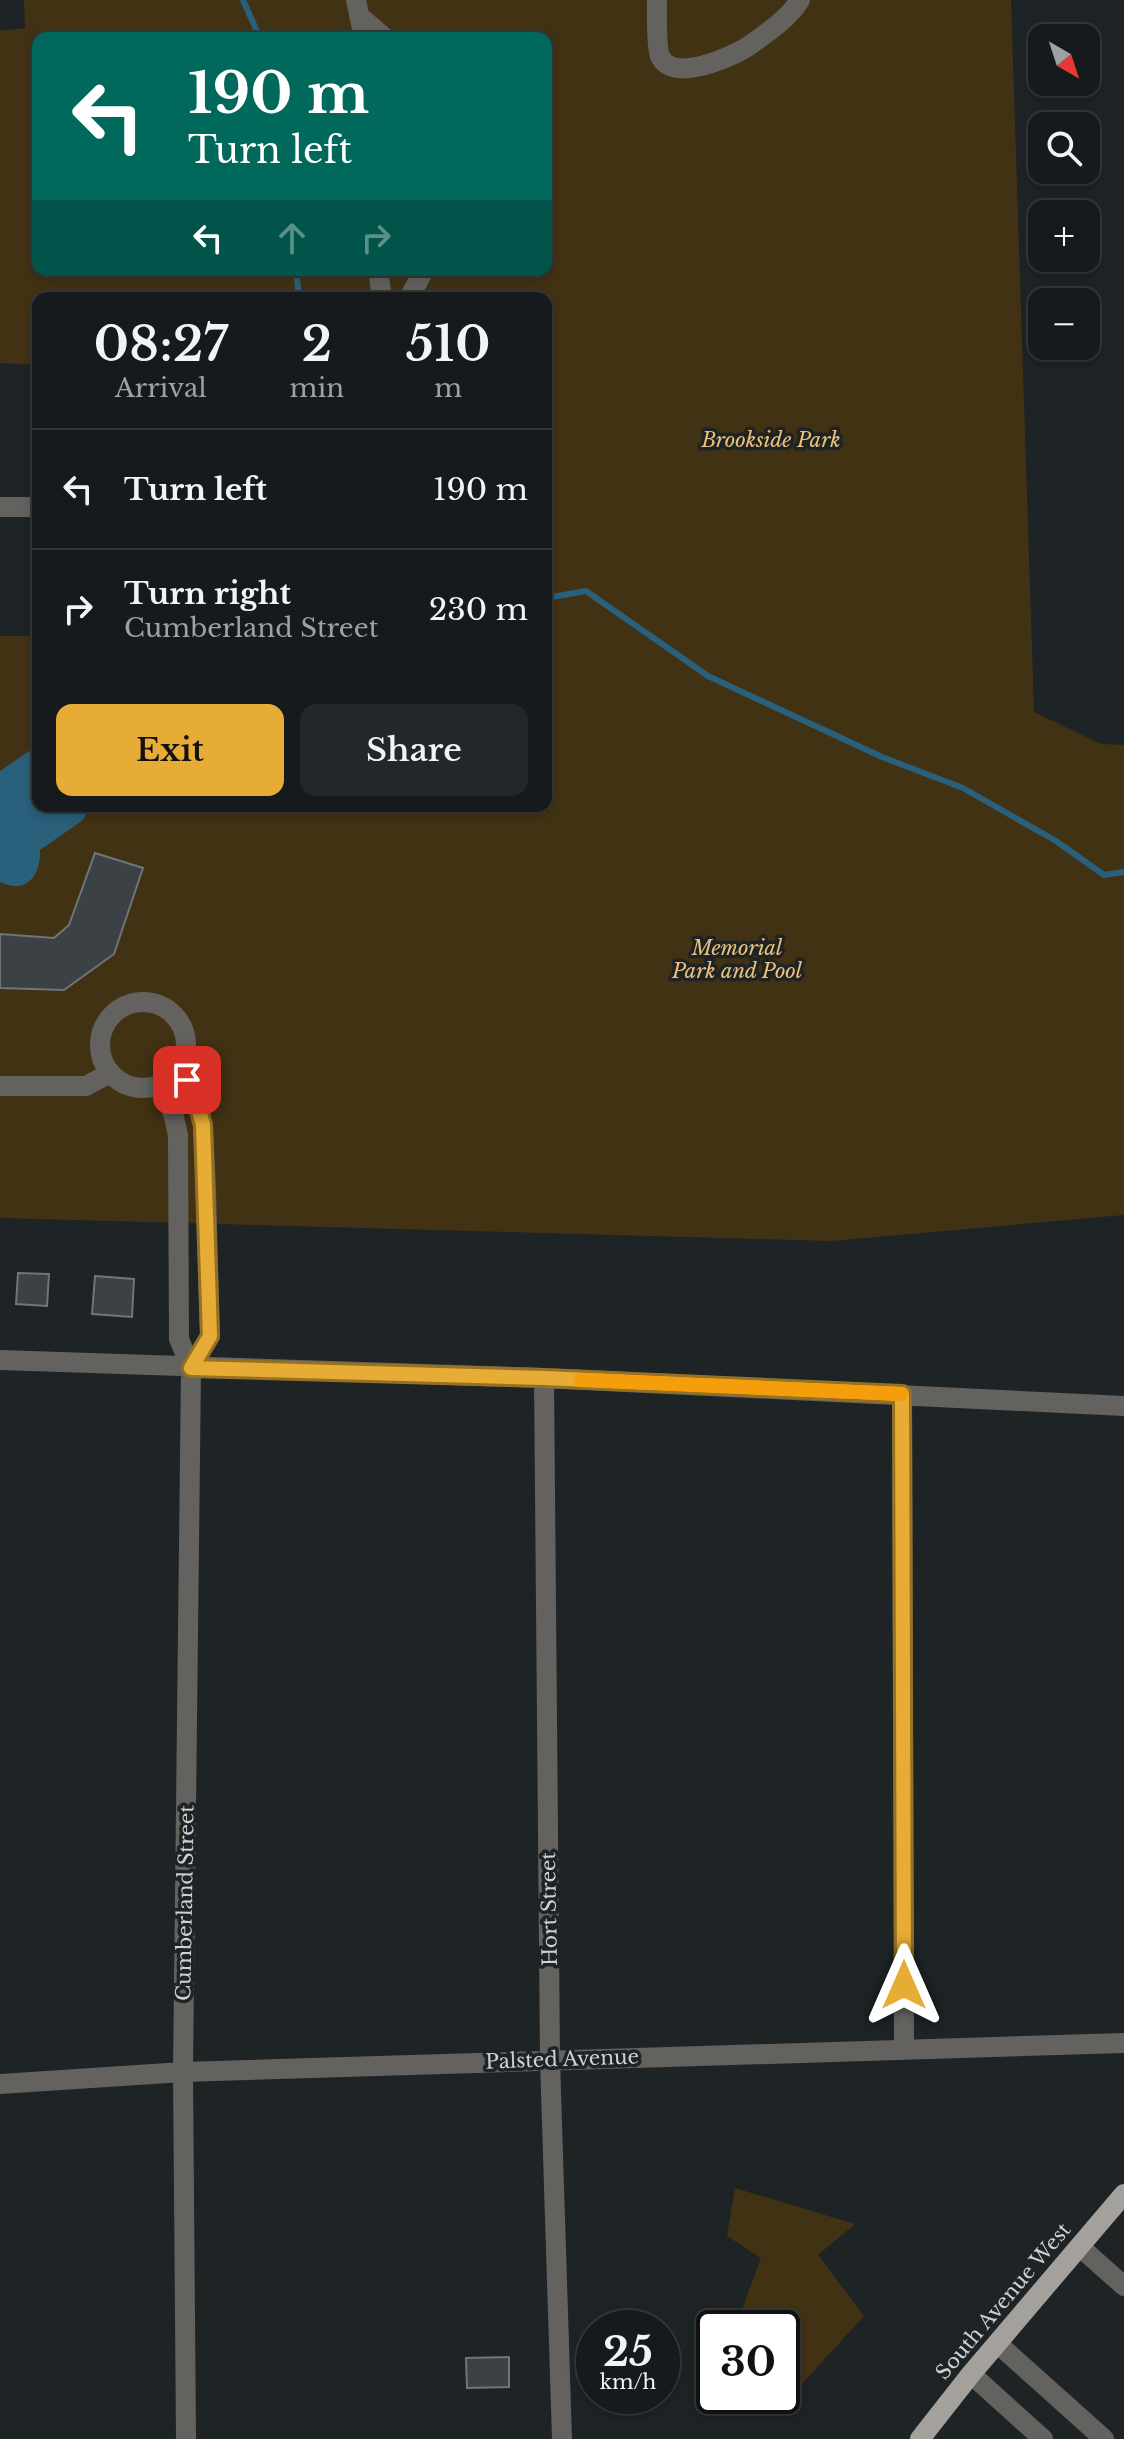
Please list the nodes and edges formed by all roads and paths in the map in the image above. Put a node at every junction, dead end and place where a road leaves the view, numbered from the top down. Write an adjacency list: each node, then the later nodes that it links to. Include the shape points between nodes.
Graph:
1 (657, 0): 2 (street, via 660,56 682,70 748,47)
2 (800, 0)
3 (358, 8): 4 (street); 5 (street)
4 (363, 32)
5 (380, 32)
6 (0, 507): 7 (street)
7 (32, 507)
8 (179, 1068): 9 (street, via 186,1044 178,1019 168,1009 142,1001 116,1011 101,1034 103,1061); 11 (street); 13 (street, Cumberland Street, via 203,1125 206,1190 210,1336)
9 (110, 1073): 10 (street, via 86,1086); 11 (street, via 132,1087)
10 (0, 1086)
11 (158, 1086): 13 (street, Cumberland Street, via 178,1135 179,1339)
12 (0, 1360): 13 (street)
13 (191, 1368): 14 (street); 20 (street, Cumberland Street)
14 (544, 1378): 15 (street); 19 (street, Hort Street)
15 (902, 1394): 16 (street); 18 (street)
16 (1124, 1406)
17 (1124, 2043): 18 (street, Palsted Avenue)
18 (904, 2048): 19 (street, Palsted Avenue)
19 (550, 2060): 20 (street, Palsted Avenue); 28 (street, Hort Street)
20 (183, 2072): 21 (street, Palsted Avenue); 27 (street, Cumberland Street)
21 (0, 2084)
22 (1124, 2194): 23 (main road, South Avenue West)
23 (1080, 2247): 24 (street); 25 (main road, South Avenue West)
24 (1124, 2286)
25 (998, 2344): 26 (main road, South Avenue West); 31 (street)
26 (971, 2374): 29 (main road, South Avenue West); 30 (street)
27 (186, 2439)
28 (562, 2439)
29 (920, 2439)
30 (1043, 2439)
31 (1104, 2439)

